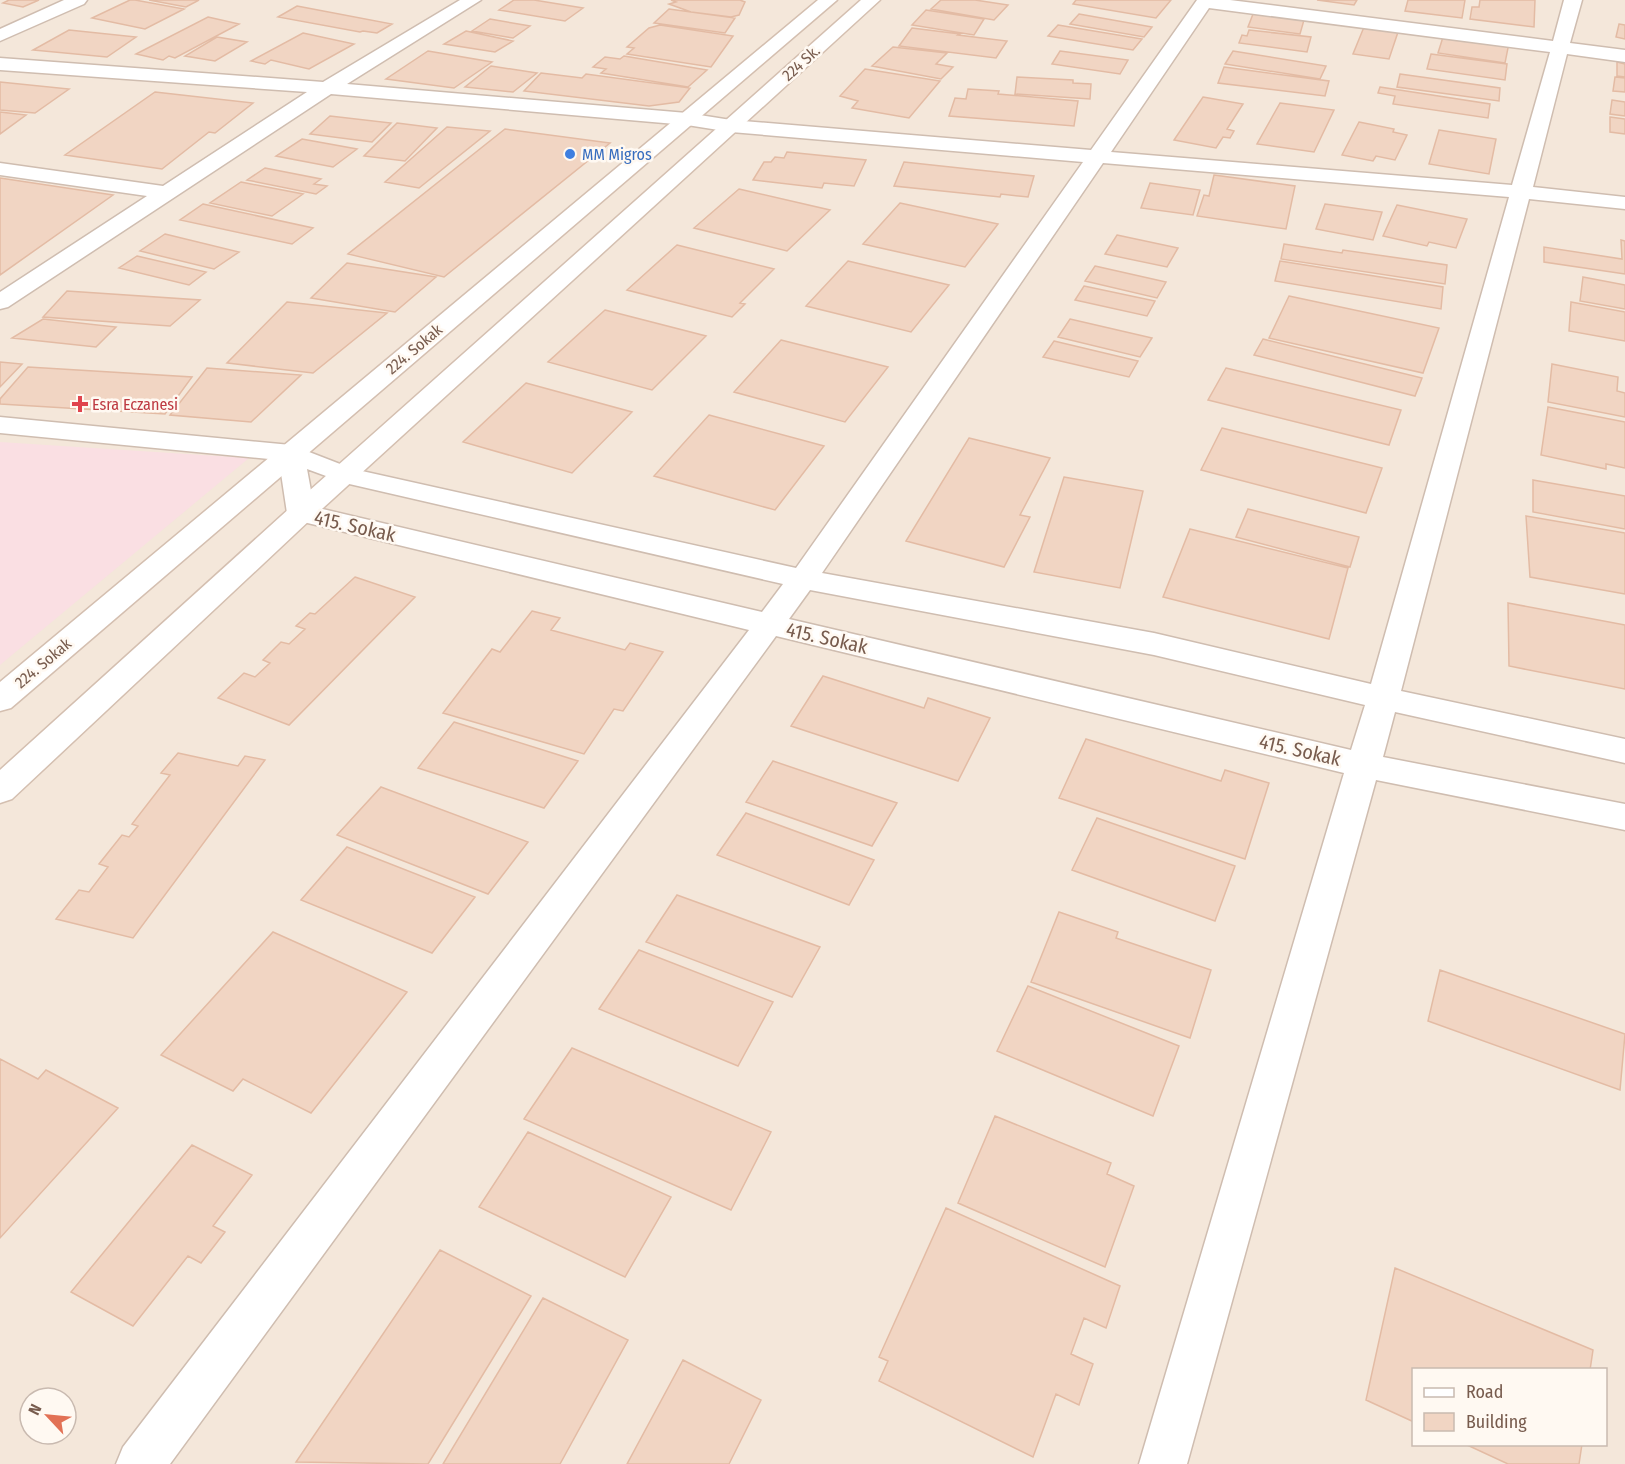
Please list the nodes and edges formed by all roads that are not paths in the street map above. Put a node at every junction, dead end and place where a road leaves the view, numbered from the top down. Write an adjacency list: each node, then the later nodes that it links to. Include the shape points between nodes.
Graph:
1 (78, 0): 7 (street)
2 (472, 0): 11 (street)
3 (828, 0): 12 (street, 224. Sokak)
4 (871, 0): 13 (street, 224 Sk.)
5 (1573, 0): 8 (street)
6 (1205, 1): 8 (street); 14 (street)
7 (0, 36)
8 (1560, 48): 9 (street); 16 (street)
9 (1625, 56)
10 (0, 64): 11 (street)
11 (327, 88): 12 (street); 17 (street)
12 (687, 119): 13 (street); 21 (street, 224. Sokak)
13 (731, 126): 14 (street); 22 (street)
14 (1097, 158): 16 (street); 24 (street)
15 (0, 169): 17 (street)
16 (1521, 192): 18 (street); 26 (street)
17 (167, 193): 19 (street)
18 (1625, 203)
19 (0, 302)
20 (0, 425): 21 (street)
21 (291, 453): 22 (street); 23 (street, 415. Sokak); 27 (street, 224. Sokak)
22 (345, 475): 23 (street); 24 (street)
23 (302, 513): 25 (street, 415. Sokak); 30 (street)
24 (803, 579): 25 (street); 26 (street, via 1154,644)
25 (769, 624): 29 (street, 415. Sokak); 32 (street)
26 (1383, 698): 28 (street); 29 (street)
27 (0, 700)
28 (1625, 751)
29 (1362, 765): 31 (street, 415. Sokak); 33 (street)
30 (0, 790)
31 (1625, 817)
32 (140, 1464)
33 (1163, 1464)

